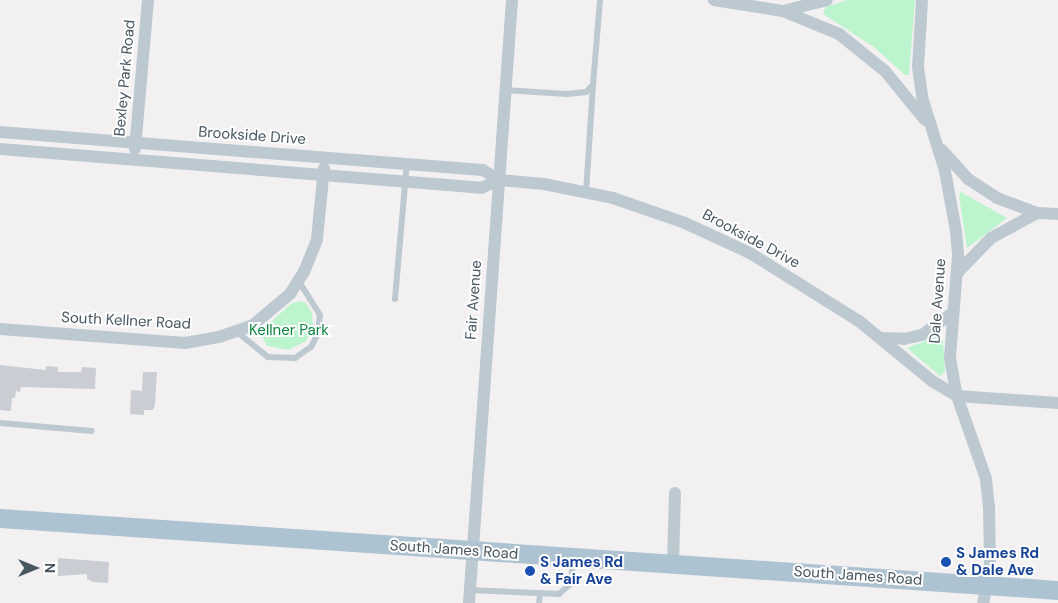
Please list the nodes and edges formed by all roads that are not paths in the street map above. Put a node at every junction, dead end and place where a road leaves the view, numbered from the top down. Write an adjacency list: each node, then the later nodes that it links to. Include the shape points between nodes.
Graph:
1 (148, 0): 12 (street, Bexley Park Road)
2 (512, 0): 9 (street, Fair Avenue)
3 (600, 0): 8 (lane)
4 (714, 0): 7 (street)
5 (827, 0): 7 (street)
6 (922, 0): 11 (street, Dale Avenue, via 918,67 922,96)
7 (783, 11): 11 (street, via 820,25 855,46 906,93)
8 (594, 85): 9 (lane, via 586,92 567,94); 22 (lane)
9 (505, 90): 20 (street, Fair Avenue)
10 (0, 132): 12 (street, Brookside Drive)
11 (934, 137): 23 (street, via 955,167 981,189); 25 (street, Dale Avenue, via 945,171 956,231)
12 (136, 143): 14 (street, Brookside Drive); 16 (street, Bexley Park Road)
13 (0, 149): 16 (street, Brookside Drive)
14 (241, 151): 15 (street, Brookside Drive); 18 (lane)
15 (325, 157): 17 (street, Brookside Drive); 19 (street)
16 (135, 159): 18 (street, Brookside Drive)
17 (407, 163): 20 (street, Brookside Drive, via 483,170); 21 (lane)
18 (239, 167): 19 (street, Brookside Drive)
19 (324, 176): 21 (street, Brookside Drive); 26 (street, via 317,239)
20 (499, 180): 21 (street, Brookside Drive, via 481,188); 22 (street, Brookside Drive); 38 (street, Fair Avenue)
21 (405, 181): 27 (lane)
22 (586, 193): 31 (street, Brookside Drive, via 614,198 685,223 750,253 814,291)
23 (1037, 213): 24 (street); 25 (street, via 991,238)
24 (1058, 214)
25 (957, 273): 28 (street, Dale Avenue)
26 (299, 282): 30 (street, South Kellner Road, via 272,311); 30 (lane, via 320,315 318,333 311,347 295,358 268,357)
27 (395, 299)
28 (951, 314): 31 (street, via 922,334 904,339); 32 (street, Dale Avenue, via 950,358)
29 (0, 329): 30 (street, South Kellner Road, via 185,343)
30 (237, 332)
31 (881, 338): 32 (street, Brookside Drive, via 932,381)
32 (957, 396): 33 (street); 41 (street, Dale Avenue, via 986,479 990,534)
33 (1058, 403)
34 (0, 424): 35 (lane)
35 (92, 431)
36 (674, 493): 40 (street)
37 (0, 518): 38 (main road, South James Road)
38 (474, 552): 39 (main road, South James Road); 44 (street, Fair Avenue)
39 (575, 557): 40 (main road, South James Road); 43 (lane, via 570,584 559,594)
40 (673, 564): 41 (main road, South James Road)
41 (986, 584): 42 (main road, South James Road); 46 (street, Dale Avenue)
42 (1058, 590)
43 (540, 595): 44 (lane); 45 (lane)
44 (470, 597)
45 (539, 603)
46 (982, 603)

